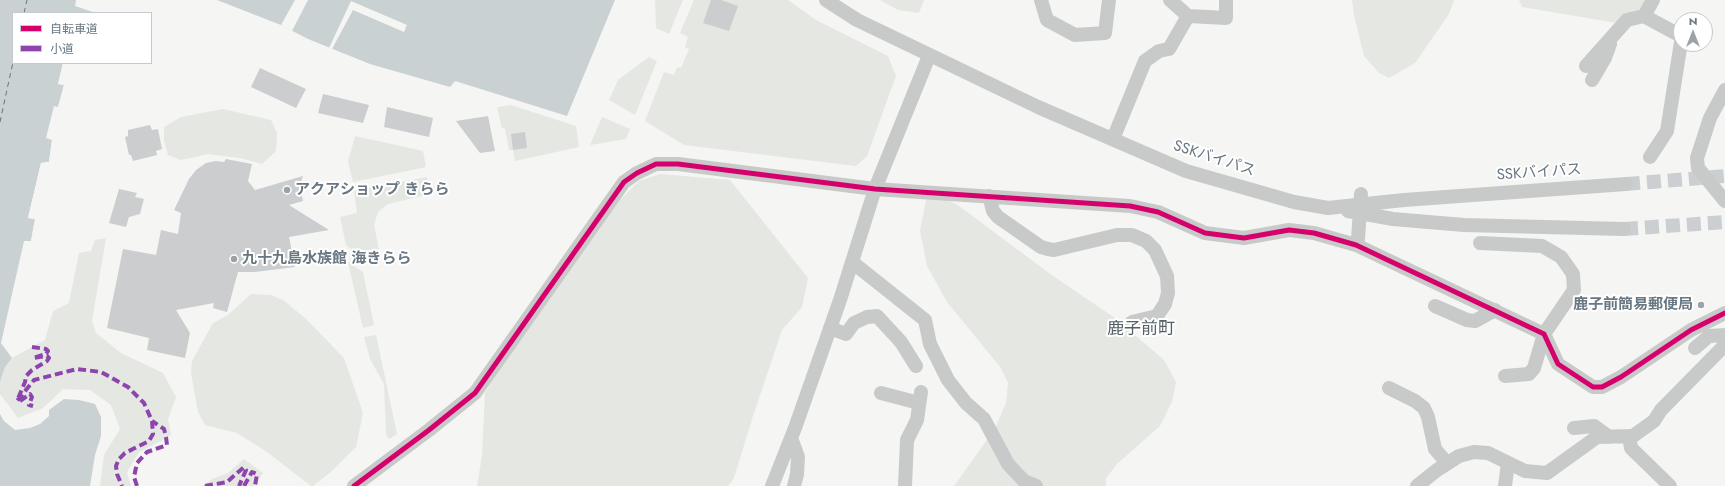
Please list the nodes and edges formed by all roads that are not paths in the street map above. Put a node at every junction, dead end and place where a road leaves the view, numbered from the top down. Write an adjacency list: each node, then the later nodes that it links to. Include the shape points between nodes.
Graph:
1 (826, 0): 12 (street, SSKバイパス, via 857,20)
2 (1041, 0): 3 (street, via 1047,20 1075,35 1105,33)
3 (1109, 0)
4 (1170, 0): 7 (street)
5 (1226, 0): 7 (street, via 1226,18)
6 (1653, 0): 8 (street)
7 (1188, 16): 16 (street, via 1169,48 1145,60)
8 (1644, 16): 9 (street); 10 (street, via 1627,20)
9 (1673, 32)
10 (1613, 37): 13 (street); 14 (street, via 1605,58)
11 (1679, 52): 17 (street, via 1667,131)
12 (929, 56): 16 (street, SSKバイパス); 19 (street)
13 (1586, 66)
14 (1592, 80)
15 (1725, 90): 22 (street, via 1710,118 1697,158 1698,168)
16 (1113, 139): 23 (street, SSKバイパス, via 1186,171 1294,202)
17 (1650, 157)
18 (1626, 184): 23 (street, SSKバイパス)
19 (875, 189): 21 (street); 27 (street); 47 (street, via 678,164 656,164 637,172 624,182 475,393)
20 (1361, 194): 25 (street, bridge)
21 (989, 196): 25 (street, via 1130,206 1158,212 1205,233 1244,238 1289,230); 31 (street, via 998,217 1041,247 1054,250 1117,235 1132,235 1146,241 1155,250 1167,276 1168,293 1165,304 1157,316)
22 (1725, 202)
23 (1328, 208): 24 (street, via 1393,219 1464,225)
24 (1624, 229)
25 (1357, 242): 29 (street)
26 (1480, 243): 33 (street, via 1542,246 1561,258 1572,274 1574,290)
27 (852, 262): 32 (street); 51 (street, via 925,320 930,344 948,380 966,403 984,419 1008,464 1024,481)
28 (1435, 306): 29 (street, via 1475,321)
29 (1495, 310): 33 (street)
30 (1725, 313): 33 (street, via 1691,330 1602,387 1593,387 1558,364)
31 (1132, 322)
32 (830, 328): 37 (street, via 846,334 854,323 877,316 901,342); 44 (street)
33 (1544, 334): 38 (street, via 1534,368 1529,374)
34 (1725, 335): 36 (street, via 1709,336)
35 (1725, 345): 42 (street, via 1661,410 1654,421 1633,436)
36 (1695, 348)
37 (916, 366)
38 (1505, 376)
39 (1389, 388): 46 (street, via 1424,408 1435,449)
40 (881, 393): 50 (street, via 920,398 916,420 907,440)
41 (1574, 428): 43 (street, via 1594,426)
42 (1629, 436): 43 (street); 54 (street, via 1632,448)
43 (1609, 437): 45 (street, via 1596,437 1547,473 1525,471)
44 (791, 438): 48 (street); 49 (street, via 798,457)
45 (1508, 463): 46 (street, via 1488,452 1474,452 1459,456); 53 (street)
46 (1447, 464): 52 (street)
47 (354, 486)
48 (772, 486)
49 (794, 486)
50 (905, 486)
51 (1036, 486)
52 (1418, 486)
53 (1505, 486)
54 (1670, 486)

